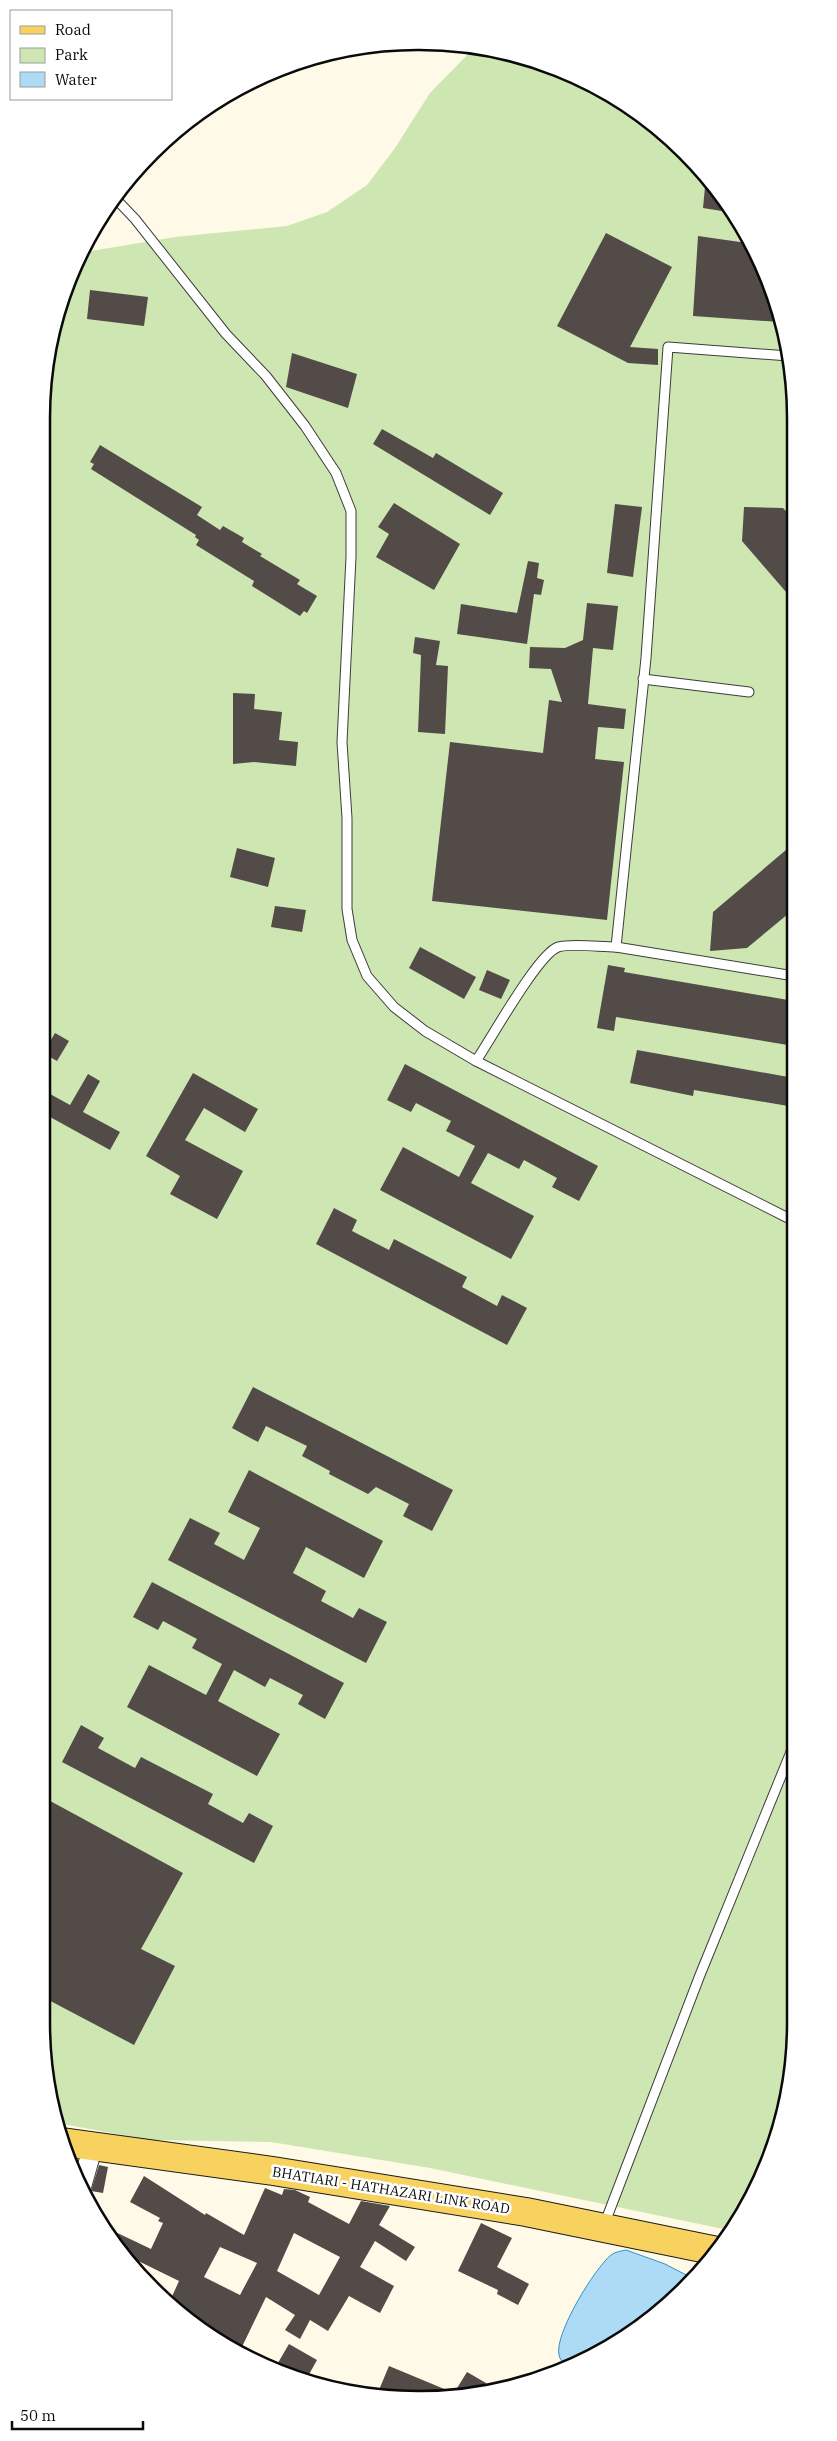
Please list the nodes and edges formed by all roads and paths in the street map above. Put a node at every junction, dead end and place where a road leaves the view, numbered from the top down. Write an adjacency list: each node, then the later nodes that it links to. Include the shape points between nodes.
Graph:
1 (120, 203): 7 (lane, via 226,334 266,376 336,473 351,511 342,742 347,818 347,909 352,940 367,976 394,1007 425,1031)
2 (781, 355): 3 (lane, via 668,347)
3 (644, 679): 4 (lane); 5 (lane)
4 (750, 692)
5 (616, 947): 6 (lane); 7 (lane, via 560,946 550,951)
6 (787, 975)
7 (476, 1061): 8 (lane)
8 (787, 1217)
9 (787, 1762): 13 (lane, via 700,1975)
10 (71, 2143): 11 (main road, BHATIARI - HATHAZARI LINK ROAD)
11 (93, 2146): 12 (street); 13 (main road, BHATIARI - HATHAZARI LINK ROAD, via 427,2196)
12 (84, 2177)
13 (603, 2228): 14 (main road, BHATIARI - HATHAZARI LINK ROAD)
14 (709, 2249)

